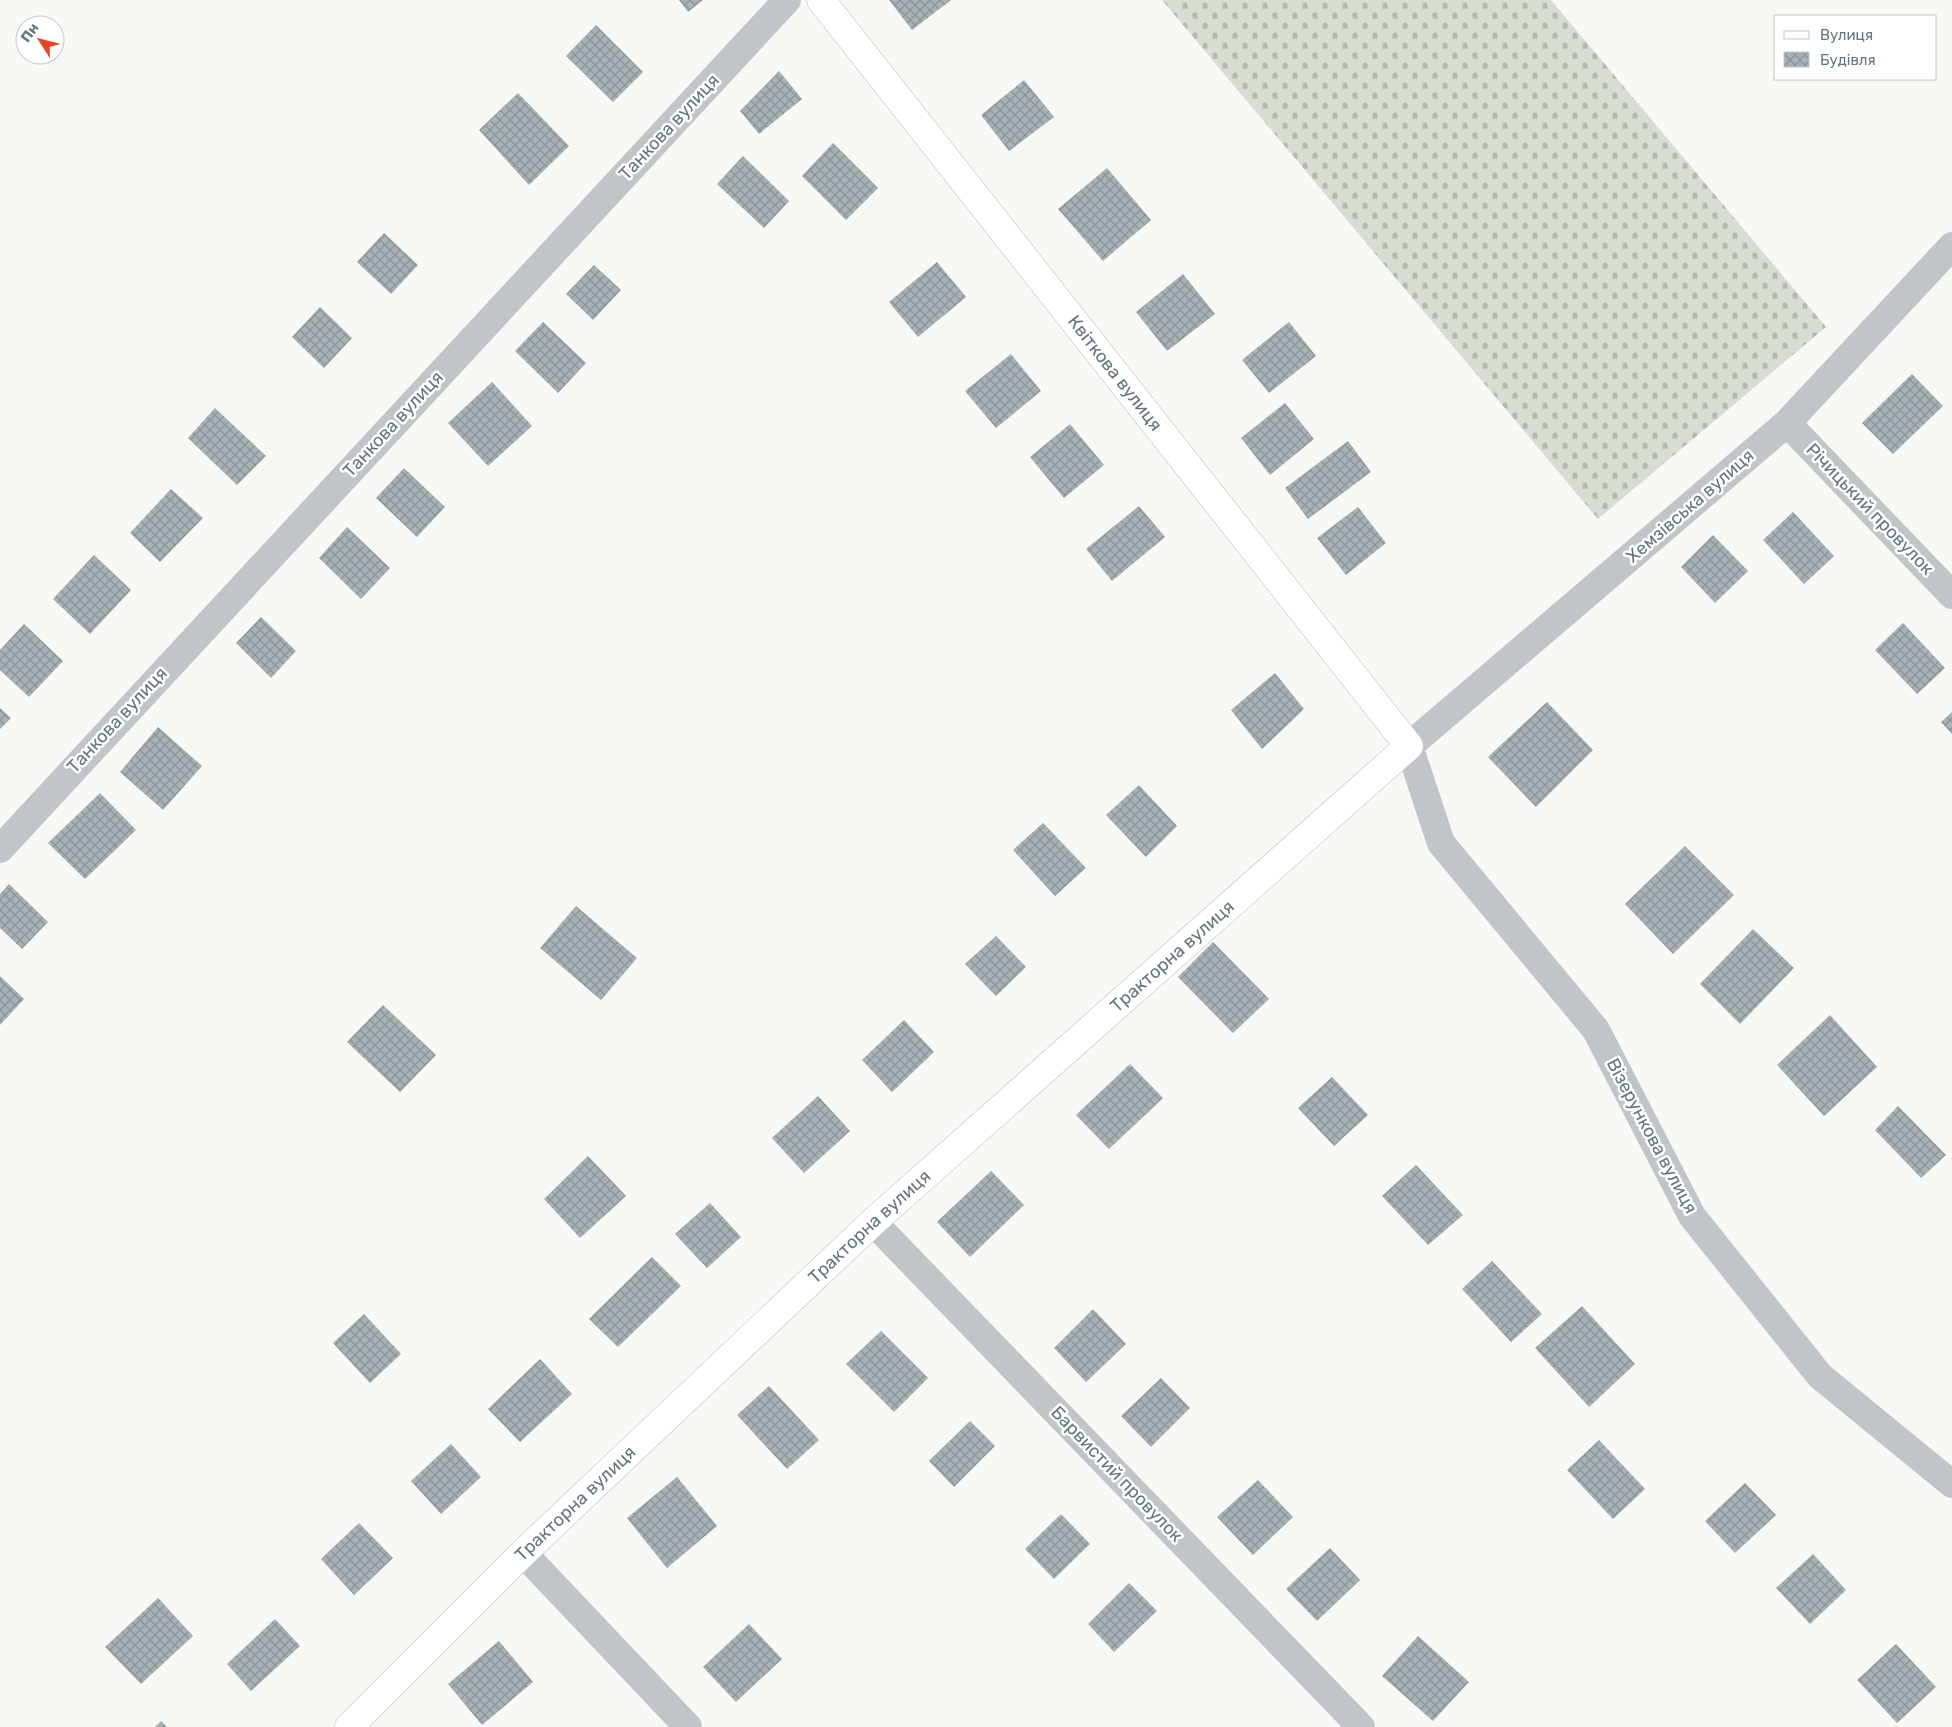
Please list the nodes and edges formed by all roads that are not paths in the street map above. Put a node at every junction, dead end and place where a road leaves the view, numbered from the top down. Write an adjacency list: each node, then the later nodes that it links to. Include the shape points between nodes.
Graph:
1 (787, 0): 7 (street, Танкова вулиця)
2 (821, 0): 6 (street, Квіткова вулиця)
3 (1952, 246): 4 (street, Хемзівська вулиця)
4 (1787, 423): 5 (street, Річицький провулок); 6 (street, Хемзівська вулиця)
5 (1952, 595)
6 (1409, 746): 8 (street, Тракторна вулиця); 9 (street, Візерункова вулиця, via 1441,843 1596,1030 1692,1216 1820,1376)
7 (0, 849)
8 (874, 1222): 10 (street, Тракторна вулиця); 13 (street, Барвистий провулок)
9 (1952, 1484)
10 (523, 1553): 11 (street, Тракторна вулиця); 12 (street)
11 (349, 1727)
12 (688, 1727)
13 (1361, 1727)

